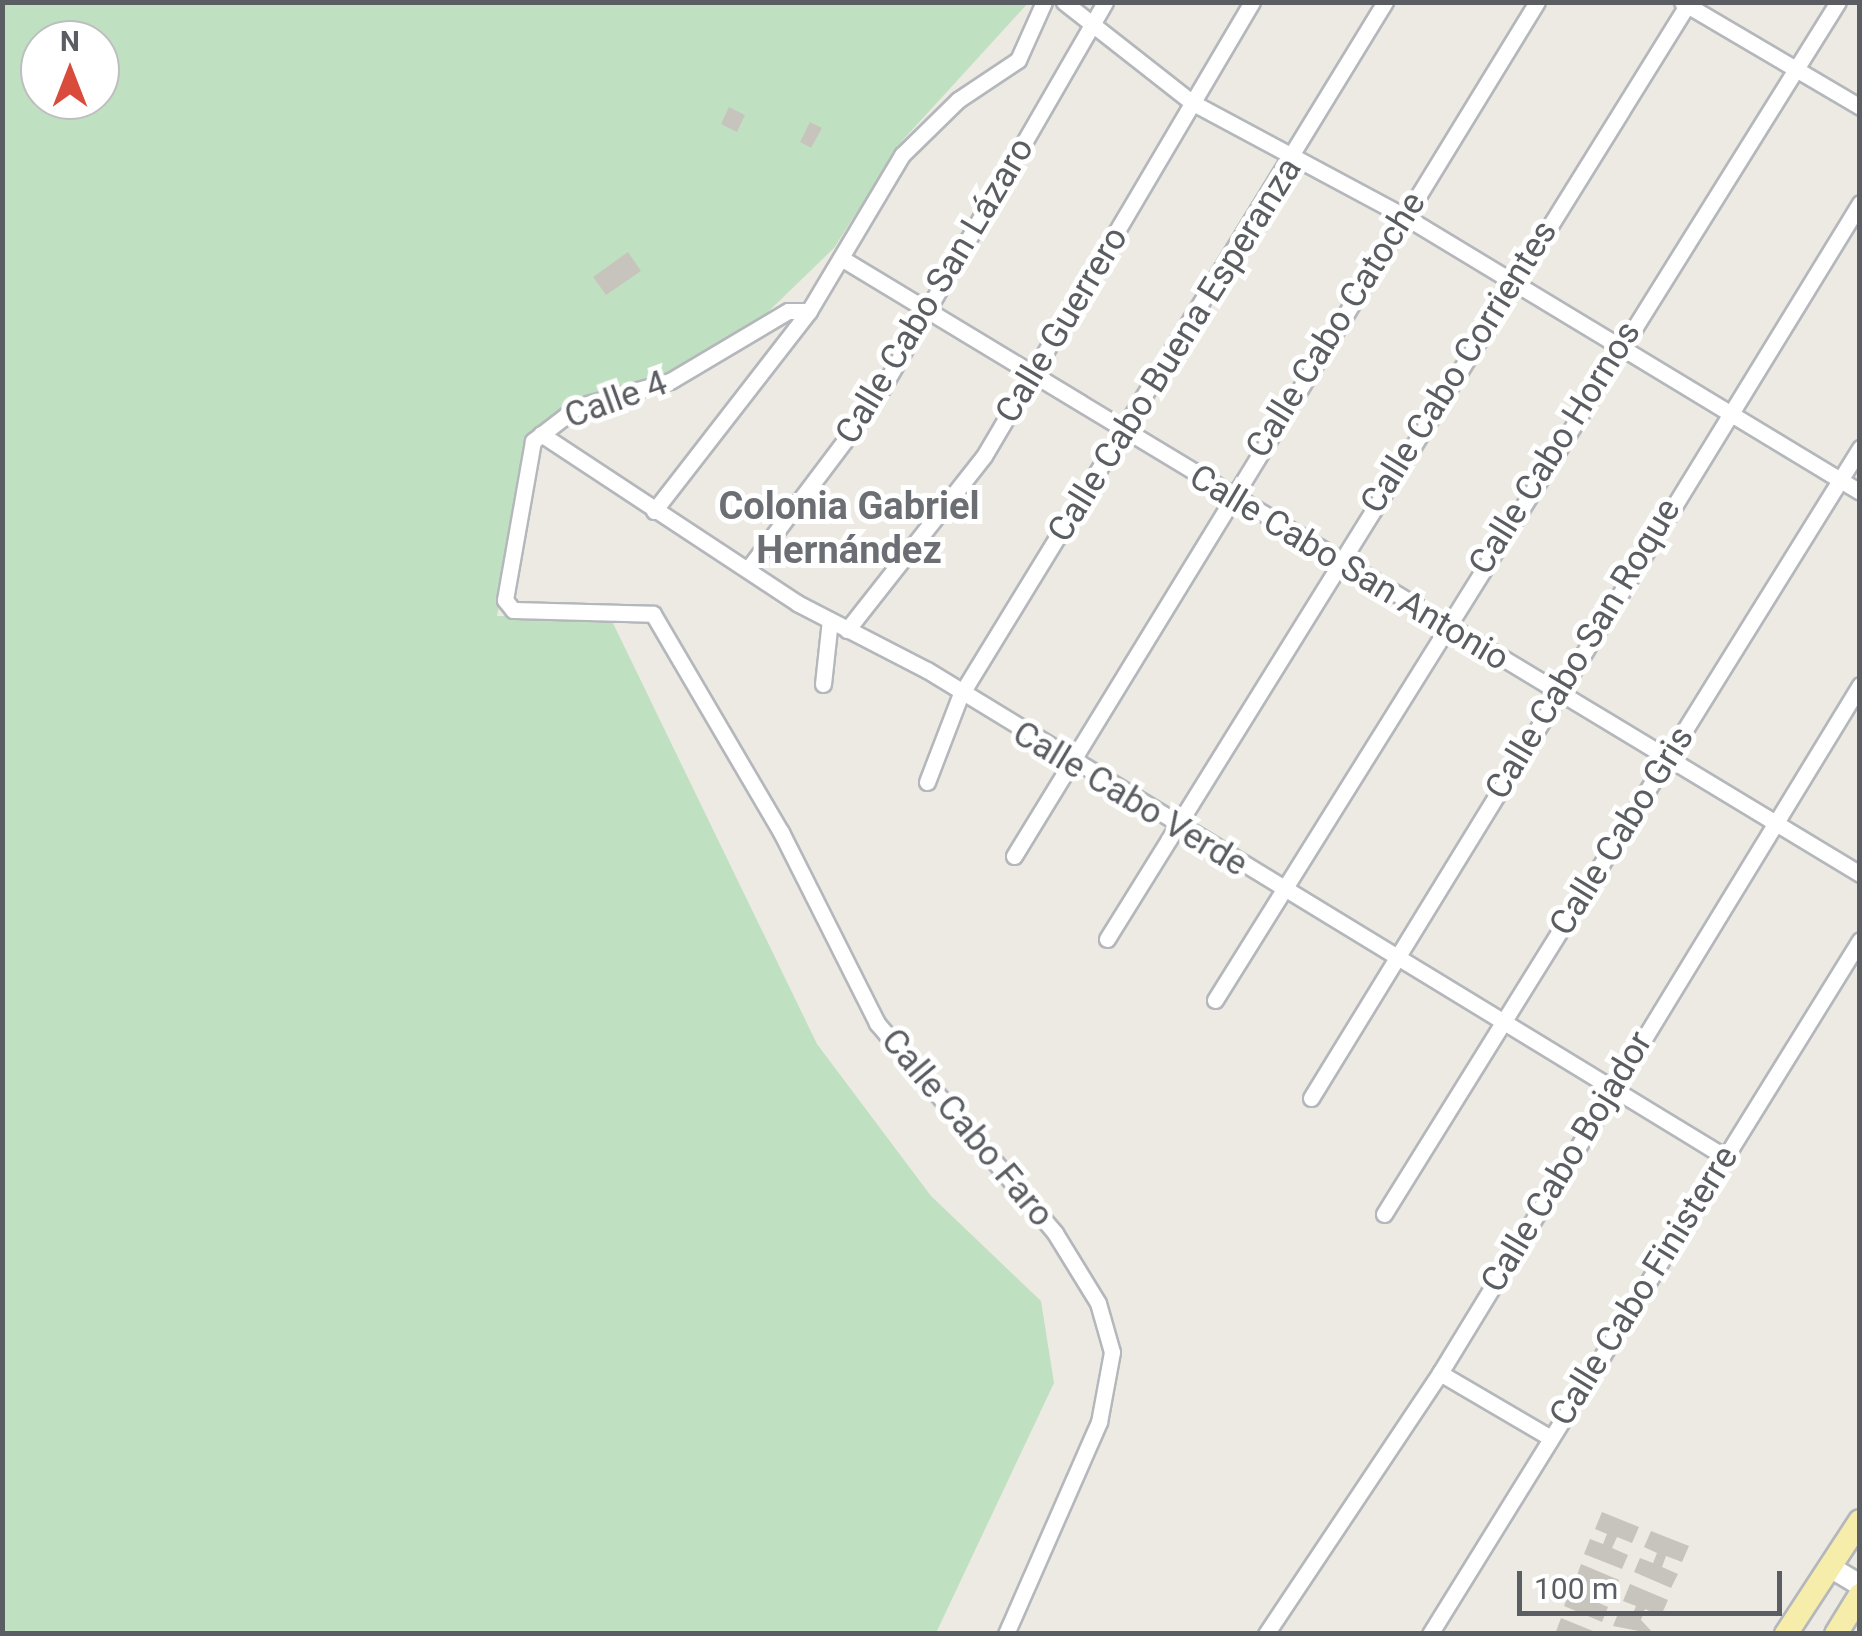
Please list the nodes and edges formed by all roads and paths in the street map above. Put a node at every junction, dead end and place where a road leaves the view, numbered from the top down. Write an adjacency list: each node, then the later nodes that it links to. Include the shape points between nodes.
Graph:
1 (1044, 2): 16 (street, via 1018,60 969,92 902,155)
2 (1064, 2): 9 (street)
3 (1106, 2): 9 (street, Calle Cabo San Lázaro)
4 (1252, 2): 11 (street, Calle Guerrero)
5 (1385, 2): 13 (street, Calle Cabo Buena Esperanza)
6 (1537, 2): 15 (street, Calle Cabo Catoche)
7 (1838, 2): 10 (street, Calle Cabo Hornos)
8 (1686, 4): 10 (street); 17 (street, Calle Cabo Corrientes)
9 (1094, 18): 11 (street, via 1102,38); 19 (street, Calle Cabo San Lázaro)
10 (1796, 69): 12 (street); 20 (street, Calle Cabo Hornos)
11 (1193, 103): 13 (street); 21 (street, Calle Guerrero)
12 (1860, 107)
13 (1294, 158): 15 (street); 23 (street, Calle Cabo Buena Esperanza)
14 (1860, 203): 22 (street, Calle Cabo San Roque)
15 (1404, 216): 17 (street); 28 (street, Calle Cabo Catoche)
16 (841, 258): 18 (street); 19 (street, Calle Cabo San Antonio)
17 (1510, 283): 20 (street); 30 (street, Calle Cabo Corrientes)
18 (803, 310): 24 (street, Calle 4, via 719,358 577,407); 29 (street)
19 (930, 310): 21 (street, Calle Cabo San Antonio); 31 (street, Calle Cabo San Lázaro)
20 (1620, 346): 22 (street); 34 (street, Calle Cabo Hornos)
21 (1034, 373): 23 (street, Calle Cabo San Antonio); 35 (street, Calle Guerrero, via 984,456)
22 (1730, 411): 26 (street); 38 (street, Calle Cabo San Roque)
23 (1128, 430): 28 (street, Calle Cabo San Antonio); 39 (street, Calle Cabo Buena Esperanza)
24 (541, 434): 29 (street, Calle Cabo Verde); 32 (street, Calle 4, via 528,456)
25 (1860, 448): 26 (street, Calle Cabo Gris)
26 (1840, 480): 27 (street); 40 (street, Calle Cabo Gris)
27 (1860, 492)
28 (1228, 497): 30 (street, Calle Cabo San Antonio); 41 (street, Calle Cabo Catoche)
29 (654, 512): 31 (street, Calle Cabo Verde)
30 (1338, 561): 34 (street, Calle Cabo San Antonio); 44 (street, Calle Cabo Corrientes)
31 (748, 569): 33 (street, Calle Cabo Verde)
32 (507, 608): 63 (street, Calle Cabo Faro, via 654,614 782,832 877,1023 1056,1233 1098,1303 1112,1352 1099,1422)
33 (830, 620): 35 (street, Calle Cabo Verde); 36 (street)
34 (1443, 626): 38 (street, Calle Cabo San Antonio); 47 (street, Calle Cabo Hornos)
35 (846, 630): 39 (street, Calle Cabo Verde)
36 (823, 684)
37 (1860, 685): 43 (street, Calle Cabo Bojador)
38 (1556, 692): 40 (street, Calle Cabo San Antonio); 50 (street, Calle Cabo San Roque)
39 (960, 696): 41 (street, Calle Cabo Verde); 42 (street, Calle Cabo Buena Esperanza)
40 (1668, 760): 43 (street, Calle Cabo San Antonio); 52 (street, Calle Cabo Gris)
41 (1068, 763): 44 (street, Calle Cabo Verde); 45 (street, Calle Cabo Catoche)
42 (927, 782)
43 (1775, 822): 46 (street, Calle Cabo San Antonio); 53 (street, Calle Cabo Bojador)
44 (1173, 824): 47 (street, Calle Cabo Verde); 48 (street, Calle Cabo Corrientes)
45 (1014, 856)
46 (1860, 874)
47 (1279, 890): 50 (street, Calle Cabo Verde); 51 (street, Calle Cabo Hornos)
48 (1108, 939)
49 (1860, 940): 55 (street, Calle Cabo Finisterre)
50 (1395, 960): 52 (street, Calle Cabo Verde); 54 (street, Calle Cabo San Roque)
51 (1215, 1000)
52 (1501, 1023): 53 (street, Calle Cabo Verde); 56 (street, Calle Cabo Gris)
53 (1612, 1088): 55 (street, Calle Cabo Verde); 57 (street, Calle Cabo Bojador)
54 (1311, 1098)
55 (1724, 1157): 58 (street, Calle Cabo Finisterre)
56 (1384, 1214)
57 (1440, 1373): 58 (street); 64 (street, Calle Cabo Bojador)
58 (1549, 1437): 65 (street, Calle Cabo Finisterre)
59 (1860, 1521): 60 (main road)
60 (1830, 1567): 61 (street); 66 (main road)
61 (1860, 1584)
62 (1860, 1594): 67 (main road)
63 (1006, 1634)
64 (1266, 1634)
65 (1430, 1634)
66 (1786, 1634)
67 (1836, 1634)

